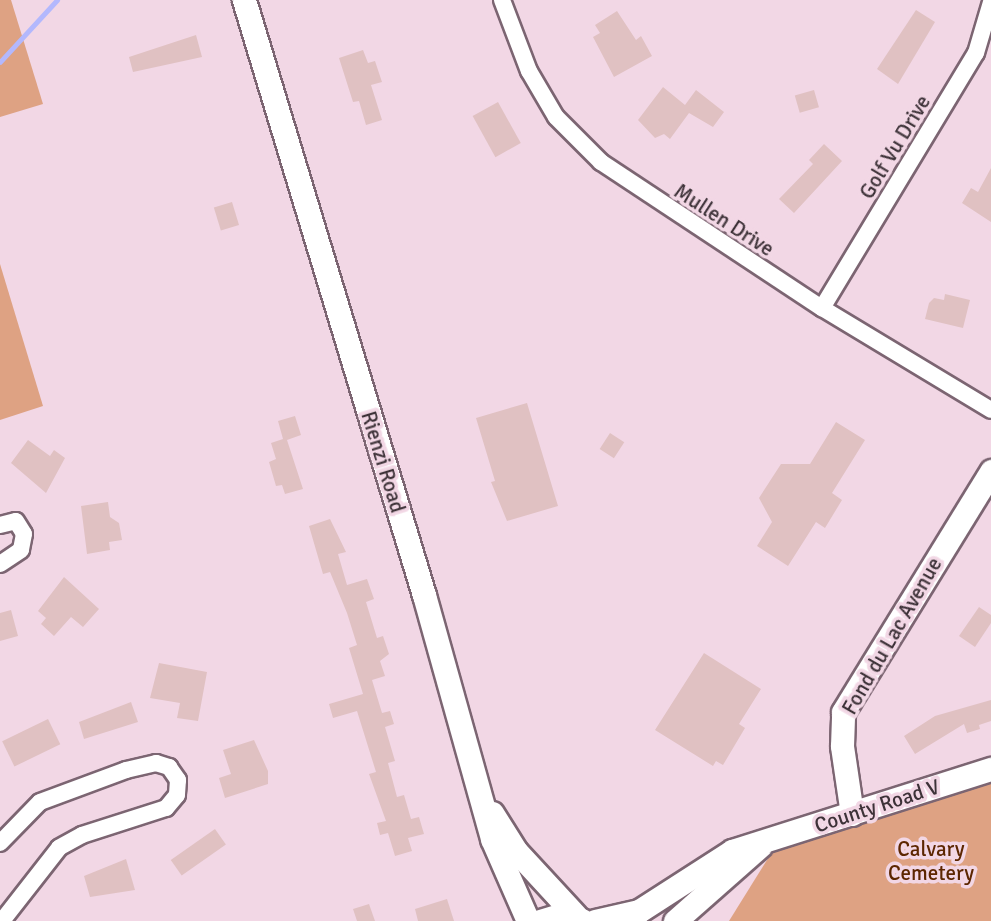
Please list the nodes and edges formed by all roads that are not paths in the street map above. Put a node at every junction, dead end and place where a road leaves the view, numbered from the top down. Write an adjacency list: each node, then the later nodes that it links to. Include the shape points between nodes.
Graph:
1 (244, 0): 10 (main road, Rienzi Road)
2 (502, 0): 4 (street, Mullen Drive, via 529,71 556,117 583,146 632,186)
3 (991, 2): 4 (street, Golf Vu Drive, via 976,53)
4 (822, 308): 5 (street, Mullen Drive)
5 (991, 410)
6 (991, 471): 11 (main road, Fond du Lac Avenue, via 843,712 842,746)
7 (0, 525): 8 (street, via 16,520 24,534 21,550)
8 (0, 564)
9 (991, 769): 11 (main road, County Road V)
10 (484, 802): 14 (main road, via 516,851); 16 (main road, Rienzi Road, via 492,839)
11 (852, 814): 13 (main road, County Road V)
12 (0, 843): 15 (street, via 40,802 126,770 156,763 169,767 178,780 177,795 166,808 82,835 60,848)
13 (762, 844): 14 (main road, via 732,851 639,911); 18 (main road)
14 (585, 919): 17 (main road, via 563,914)
15 (2, 921)
16 (528, 921)
17 (540, 921)
18 (675, 921)

